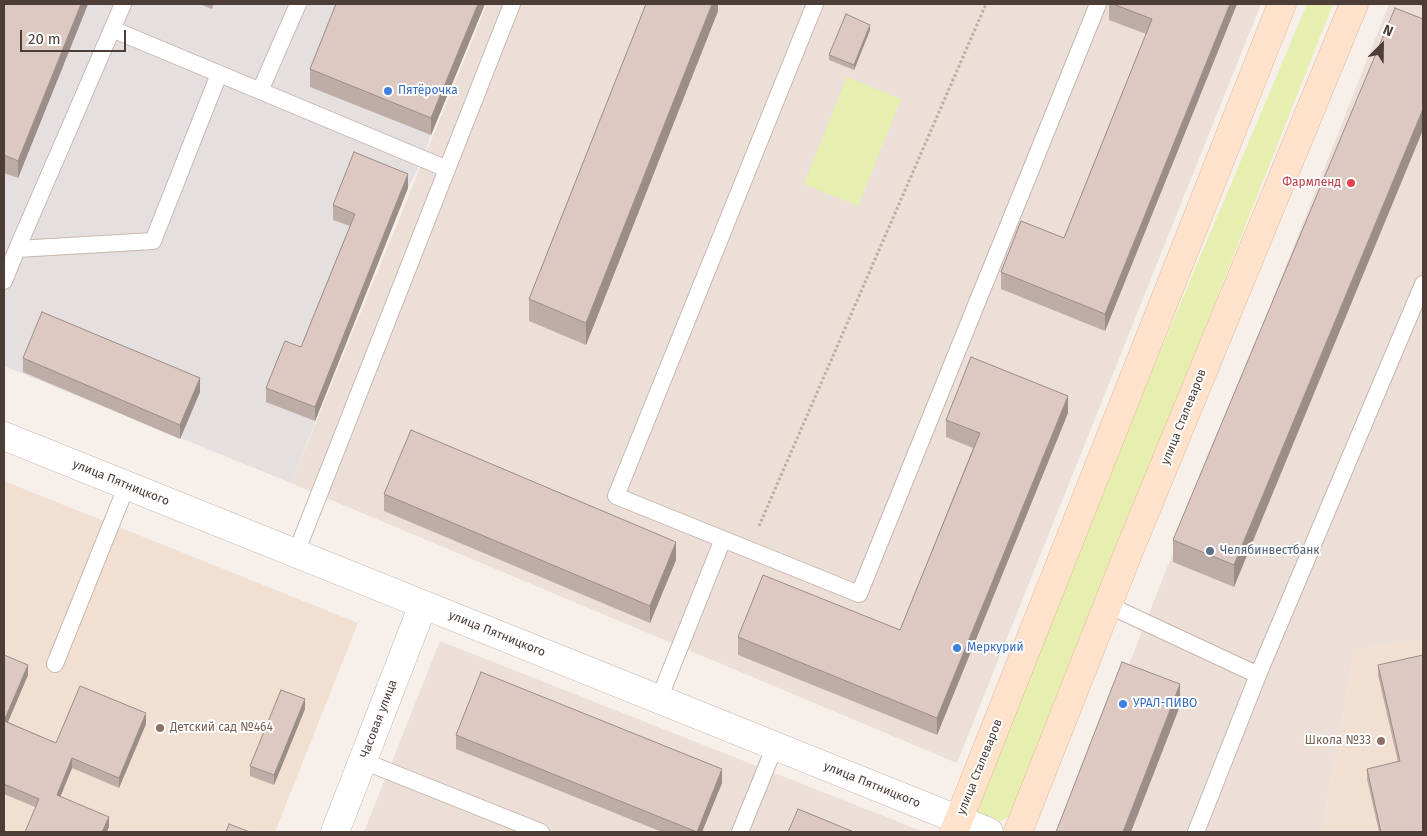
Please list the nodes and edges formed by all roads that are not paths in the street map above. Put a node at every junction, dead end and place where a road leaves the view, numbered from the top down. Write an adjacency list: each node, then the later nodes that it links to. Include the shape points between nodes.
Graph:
1 (123, 4): 8 (lane)
2 (298, 4): 10 (lane)
3 (512, 4): 11 (lane)
4 (815, 4): 17 (lane, via 616,496)
5 (1098, 4): 17 (lane, via 859,594)
6 (1282, 4): 26 (street, улица Сталеваров)
7 (1354, 4): 20 (street, улица Сталеваров)
8 (112, 29): 9 (lane); 12 (lane)
9 (219, 74): 10 (lane); 12 (lane, via 153,241)
10 (260, 91): 11 (lane)
11 (447, 169): 18 (lane)
12 (17, 249): 13 (lane)
13 (4, 281)
14 (1423, 284): 22 (lane)
15 (4, 436): 16 (street, улица Пятницкого)
16 (126, 485): 18 (street, улица Пятницкого); 21 (lane)
17 (723, 539): 23 (lane)
18 (296, 553): 19 (street, улица Пятницкого)
19 (423, 605): 23 (street, улица Пятницкого); 25 (street, Часовая улица)
20 (1108, 605): 22 (lane); 31 (street, улица Сталеваров)
21 (55, 664)
22 (1258, 675): 32 (lane)
23 (659, 699): 24 (street, улица Пятницкого)
24 (775, 746): 26 (street, улица Пятницкого); 29 (lane)
25 (363, 761): 27 (street, Часовая улица); 28 (lane)
26 (957, 826): 30 (street, улица Пятницкого)
27 (335, 832)
28 (542, 832)
29 (740, 832)
30 (989, 832)
31 (1018, 832)
32 (1196, 832)

